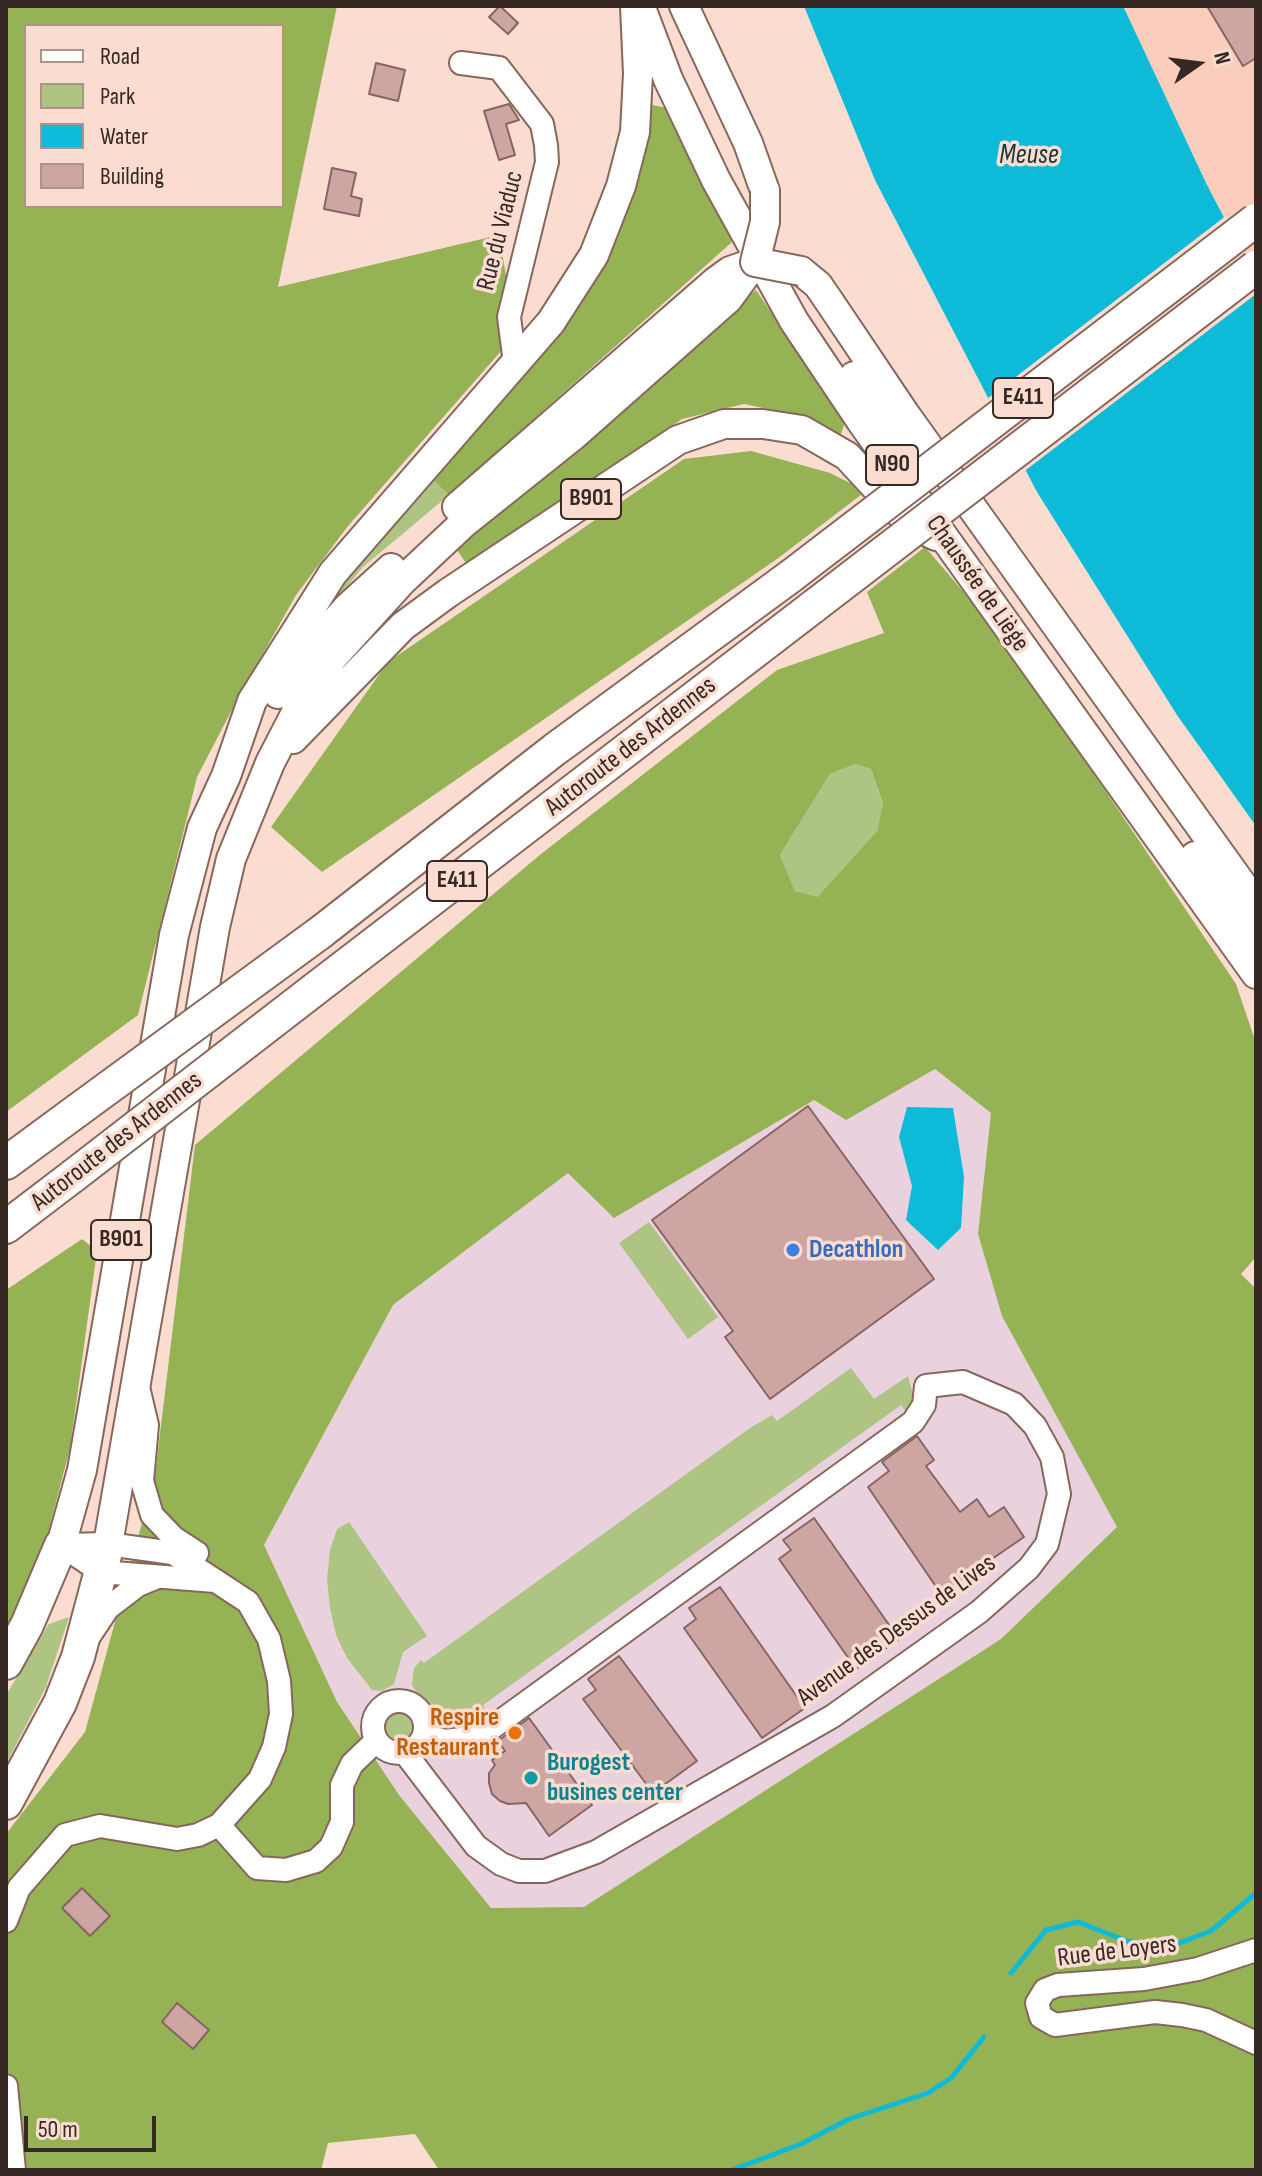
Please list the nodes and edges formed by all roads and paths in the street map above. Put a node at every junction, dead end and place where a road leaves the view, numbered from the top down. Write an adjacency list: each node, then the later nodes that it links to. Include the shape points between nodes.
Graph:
1 (638, 6): 9 (main road, B901, via 635,132 621,186 594,255 551,322); 10 (main road, Chaussée de Liège / N90, via 709,166 794,321)
2 (657, 6): 14 (main road, Chaussée de Liège / N90, via 737,180 810,310)
3 (684, 6): 6 (main road, B901, bridge, via 765,191 765,222)
4 (461, 63): 9 (street, Rue du Viaduc, via 499,68 542,124 546,145 547,162 509,317)
5 (1256, 220): 16 (highway, Autoroute des Ardennes / E411, bridge, via 791,576)
6 (755, 262): 8 (main road, B901); 13 (main road, bridge, via 801,271 818,285)
7 (1256, 267): 19 (highway, Autoroute des Ardennes / E411, bridge)
8 (722, 291): 11 (main road, B901, via 573,436 464,523 402,581 333,657 303,699); 12 (main road, B901, via 479,487 348,607 295,666)
9 (515, 363): 12 (main road, B901, via 333,573 252,701)
10 (947, 542): 11 (main road, B901, via 909,523 847,456 802,430 724,424 678,440 403,626); 15 (main road, Chaussée de Liège / N90)
11 (270, 763): 20 (main road, B901, via 231,859 215,927)
12 (226, 776): 21 (main road, B901, via 202,828 174,935 82,1470)
13 (1256, 904)
14 (1256, 939)
15 (1256, 974)
16 (77, 1100): 17 (highway); 18 (highway, Autoroute des Ardennes / E411)
17 (6, 1137)
18 (6, 1163)
19 (6, 1227)
20 (137, 1382): 22 (main road, B901); 24 (street, via 147,1425 142,1481 152,1515 200,1556)
21 (61, 1545): 22 (street); 26 (highway, B901)
22 (105, 1558): 23 (street); 24 (street, via 173,1553); 25 (highway, B901)
23 (155, 1578): 24 (street); 25 (street, via 108,1608)
24 (220, 1582): 31 (street, via 248,1602 269,1639 281,1714 260,1779)
25 (78, 1657): 30 (highway, B901, via 40,1745)
26 (6, 1663)
27 (424, 1735): 28 (street, via 426,1725 418,1709 399,1700 377,1711 372,1729); 29 (street); 29 (street, Avenue des Dessus de Lives, via 445,1741 479,1737 913,1422 924,1405 926,1386 963,1382 1014,1404 1035,1426 1052,1457 1059,1494 1047,1544 1029,1568 979,1612 833,1716 596,1852 545,1871 519,1871 501,1864 476,1846)
28 (376, 1741): 29 (street, via 387,1751); 31 (street, via 352,1764 342,1785 342,1822 331,1847 316,1861 286,1870 257,1868)
29 (405, 1753)
30 (6, 1803)
31 (219, 1825): 32 (street, via 177,1839 100,1826 65,1835 19,1888)
32 (6, 1921)
33 (1256, 1950): 34 (street, Rue de Loyers, via 1144,1979 1058,1985 1045,1990 1037,2003 1041,2017 1055,2025 1155,2012 1206,2020)
34 (1256, 2043)
35 (6, 2086): 36 (street)
36 (14, 2170)

